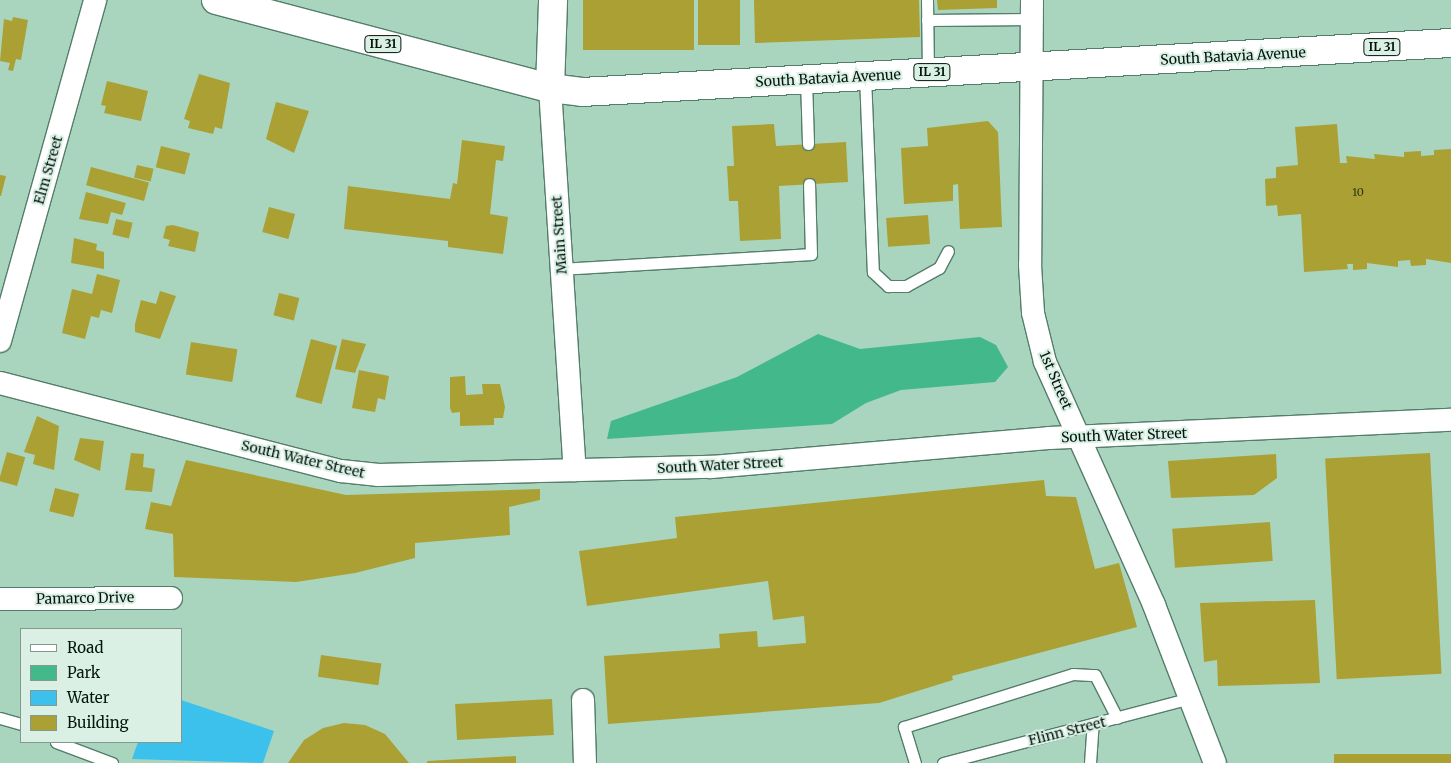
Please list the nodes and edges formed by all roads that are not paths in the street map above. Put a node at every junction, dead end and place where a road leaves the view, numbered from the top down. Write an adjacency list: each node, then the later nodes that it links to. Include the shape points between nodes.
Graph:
1 (95, 0): 17 (street, Elm Street)
2 (216, 0): 12 (main road, South Batavia Avenue / IL 31)
3 (553, 0): 12 (main road, Main Street)
4 (927, 0): 6 (lane)
5 (1032, 10): 6 (lane); 8 (street, 1st Street)
6 (927, 20): 9 (lane)
7 (1451, 43): 8 (main road, South Batavia Avenue / IL 31)
8 (1033, 66): 9 (main road, South Batavia Avenue / IL 31); 20 (street, 1st Street, via 1034,313 1045,362)
9 (928, 72): 10 (main road, South Batavia Avenue / IL 31)
10 (865, 76): 11 (main road, South Batavia Avenue / IL 31); 15 (lane, via 873,272 888,286 906,286 939,268)
11 (806, 79): 12 (main road, South Batavia Avenue / IL 31, via 582,92); 13 (lane)
12 (550, 88): 16 (street, Main Street)
13 (808, 144)
14 (809, 184): 16 (lane, via 811,254)
15 (948, 251)
16 (561, 269): 21 (street, Main Street)
17 (0, 341)
18 (0, 383): 21 (street, South Water Street, via 359,474)
19 (1451, 420): 20 (street, South Water Street)
20 (1082, 437): 21 (street, South Water Street, via 711,467); 24 (street, 1st Street)
21 (575, 470)
22 (171, 598): 23 (street, Pamarco Drive)
23 (0, 599)
24 (1190, 698): 27 (lane, Flinn Street); 36 (street, 1st Street)
25 (583, 700): 32 (street)
26 (0, 718): 28 (lane)
27 (1117, 718): 29 (lane, Flinn Street); 33 (lane, via 1095,675 1074,674 904,727)
28 (20, 724)
29 (1093, 724): 34 (lane, Flinn Street); 35 (lane)
30 (59, 743): 31 (lane)
31 (112, 763)
32 (585, 763)
33 (915, 763)
34 (943, 763)
35 (1090, 763)
36 (1215, 763)

